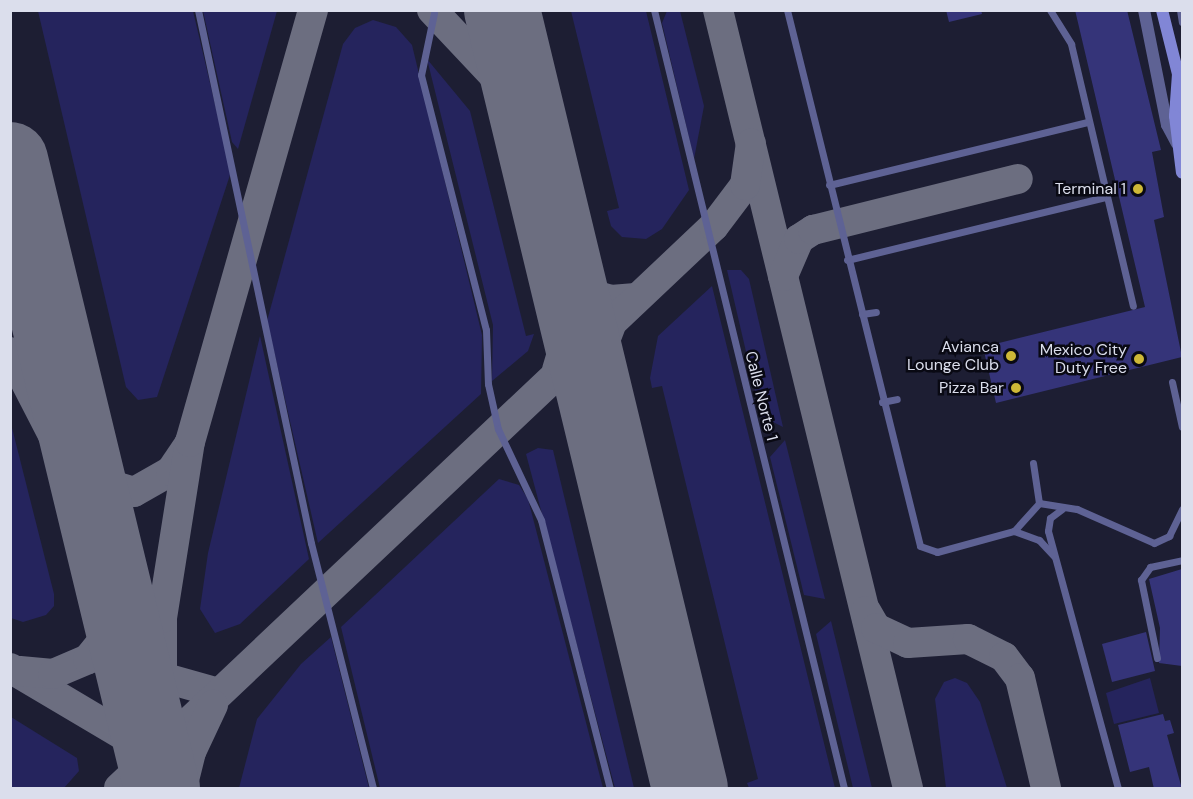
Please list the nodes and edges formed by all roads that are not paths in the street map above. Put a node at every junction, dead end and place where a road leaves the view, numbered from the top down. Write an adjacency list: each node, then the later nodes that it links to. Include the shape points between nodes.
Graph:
1 (198, 10): 33 (lane, via 311,543)
2 (654, 10): 35 (lane, Calle Norte 1)
3 (787, 10): 15 (lane)
4 (1050, 10): 12 (lane, via 1071,44)
5 (1144, 10): 13 (street, via 1165,118)
6 (1162, 10): 11 (street)
7 (1167, 10): 11 (street)
8 (1180, 10): 10 (lane)
9 (434, 13): 34 (lane, via 421,75 486,330 488,384 498,429 541,520)
10 (1182, 22)
11 (1168, 34): 13 (street, via 1178,74)
12 (1087, 122): 15 (lane); 16 (lane)
13 (1177, 144): 14 (street)
14 (1182, 173)
15 (829, 185): 17 (lane)
16 (1106, 196): 17 (lane); 18 (lane)
17 (847, 261): 20 (lane)
18 (1134, 306)
19 (876, 312): 20 (lane)
20 (862, 314): 23 (lane)
21 (1172, 382): 24 (lane)
22 (897, 399): 23 (lane)
23 (882, 402): 29 (lane, via 920,546 937,552)
24 (1182, 427)
25 (1033, 463): 26 (lane)
26 (1039, 503): 27 (lane); 29 (lane)
27 (1067, 507): 28 (lane, via 1149,543 1169,536); 30 (lane, via 1050,518)
28 (1182, 509)
29 (1014, 531): 30 (lane, via 1039,540)
30 (1055, 558): 36 (lane)
31 (1182, 560): 32 (lane, via 1150,567 1141,580)
32 (1157, 658)
33 (374, 789)
34 (610, 789)
35 (844, 789)
36 (1118, 789)

